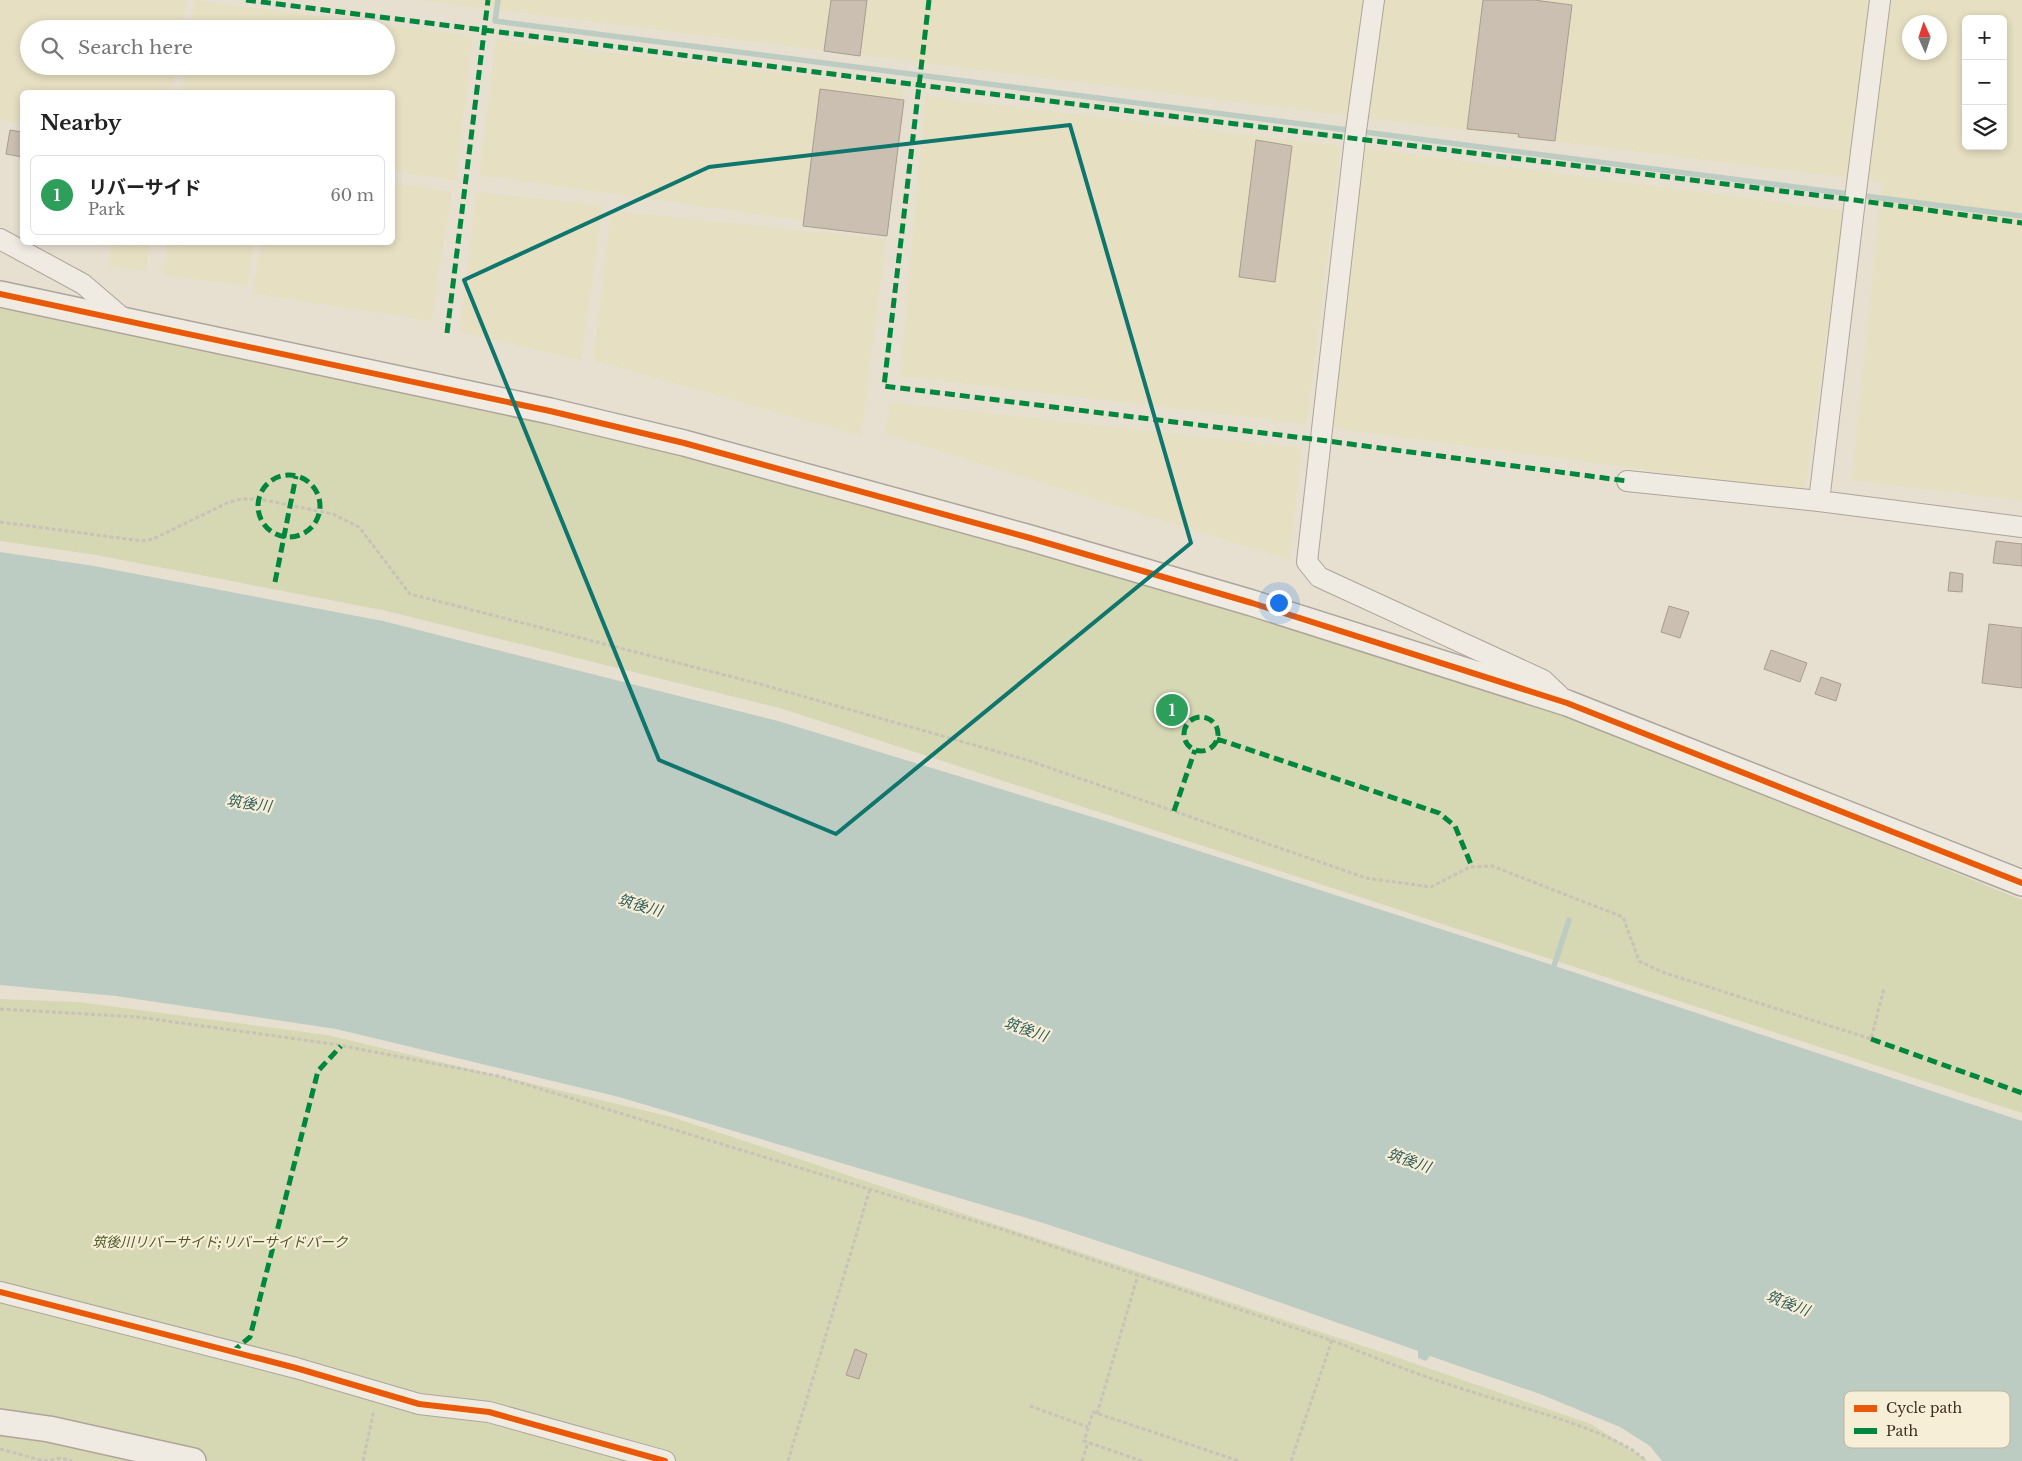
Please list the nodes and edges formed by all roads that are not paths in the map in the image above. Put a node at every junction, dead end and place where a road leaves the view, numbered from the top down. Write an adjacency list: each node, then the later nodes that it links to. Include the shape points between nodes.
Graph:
1 (1374, 0): 9 (street, via 1355,138 1307,562 1319,577 1543,680)
2 (1880, 0): 7 (street)
3 (0, 239): 5 (street, via 83,284)
4 (0, 294): 5 (street)
5 (125, 320): 9 (street, via 684,443 1252,603)
6 (1627, 481): 7 (street)
7 (1819, 501): 8 (street)
8 (2022, 527)
9 (1567, 703): 10 (street)
10 (2022, 883)
11 (0, 1292): 14 (street, via 296,1368 419,1404 489,1412)
12 (0, 1422): 13 (street, via 49,1429)
13 (194, 1461)
14 (665, 1461)

